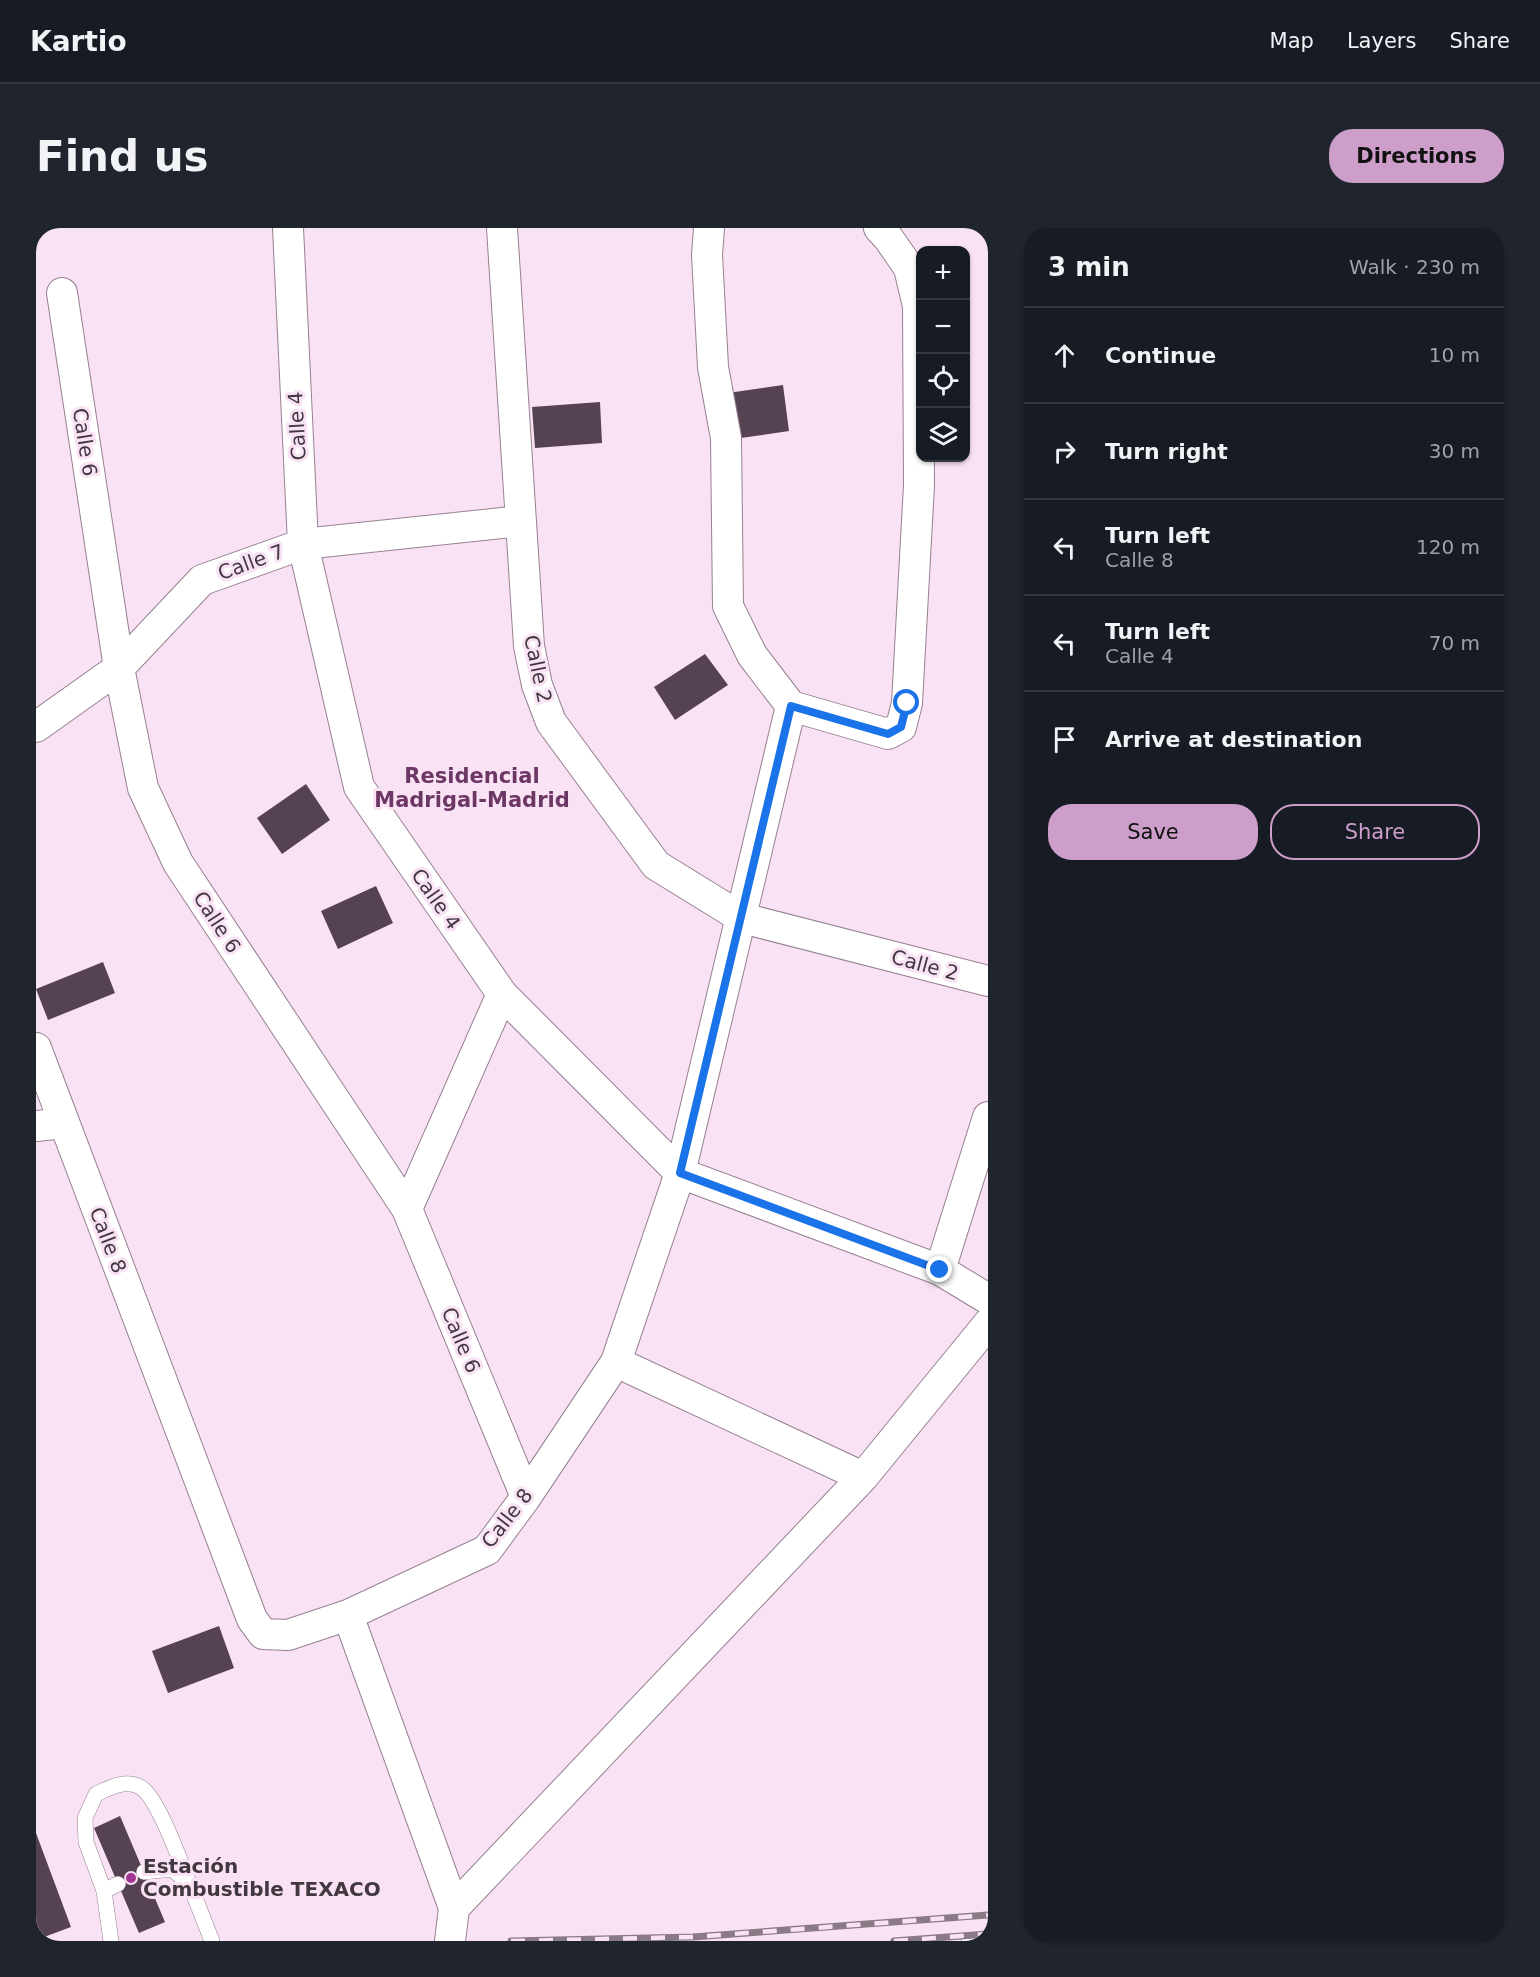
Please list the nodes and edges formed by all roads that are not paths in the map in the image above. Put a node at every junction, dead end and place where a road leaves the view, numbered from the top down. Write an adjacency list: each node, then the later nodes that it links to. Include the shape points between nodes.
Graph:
1 (288, 228): 7 (street, Calle 4)
2 (502, 228): 6 (street, Calle 2)
3 (709, 228): 9 (street, via 713,367 726,438 728,606 752,656)
4 (879, 228): 9 (street, via 909,268 918,306 919,485 907,703 901,727 888,734)
5 (62, 293): 8 (street, Calle 6)
6 (521, 521): 7 (street, Calle 7); 11 (street, Calle 2, via 529,646 537,685 551,722 656,865)
7 (303, 544): 8 (street, Calle 7, via 202,580); 13 (street, Calle 4, via 359,787)
8 (119, 668): 10 (street, Calle 7); 18 (street, Calle 6, via 143,788 178,863)
9 (791, 706): 11 (street, Calle 8)
10 (36, 727)
11 (742, 918): 12 (street, Calle 2); 17 (street, Calle 8)
12 (988, 981)
13 (502, 994): 17 (street, Calle 4); 18 (street)
14 (36, 1048): 16 (street, Calle 8)
15 (988, 1117): 19 (street)
16 (50, 1125): 25 (street, Calle 8, via 252,1619 263,1634 288,1635)
17 (680, 1173): 19 (street, Calle 4); 22 (street, Calle 8)
18 (406, 1209): 24 (street, Calle 6)
19 (940, 1270): 20 (street, Calle 4)
20 (988, 1299)
21 (988, 1324): 23 (street)
22 (616, 1362): 23 (street); 24 (street, Calle 8)
23 (863, 1478): 30 (street)
24 (526, 1497): 25 (street, Calle 8, via 487,1550)
25 (348, 1615): 30 (street)
26 (144, 1872): 28 (lane, via 172,1869)
27 (118, 1884): 29 (lane)
28 (190, 1885): 29 (lane, via 152,1797 139,1786 118,1784 96,1794 85,1818 86,1842); 33 (lane)
29 (104, 1891): 32 (lane)
30 (454, 1908): 34 (street)
31 (988, 1939): 35 (lane)
32 (111, 1941)
33 (212, 1941)
34 (450, 1941)
35 (969, 1941)

